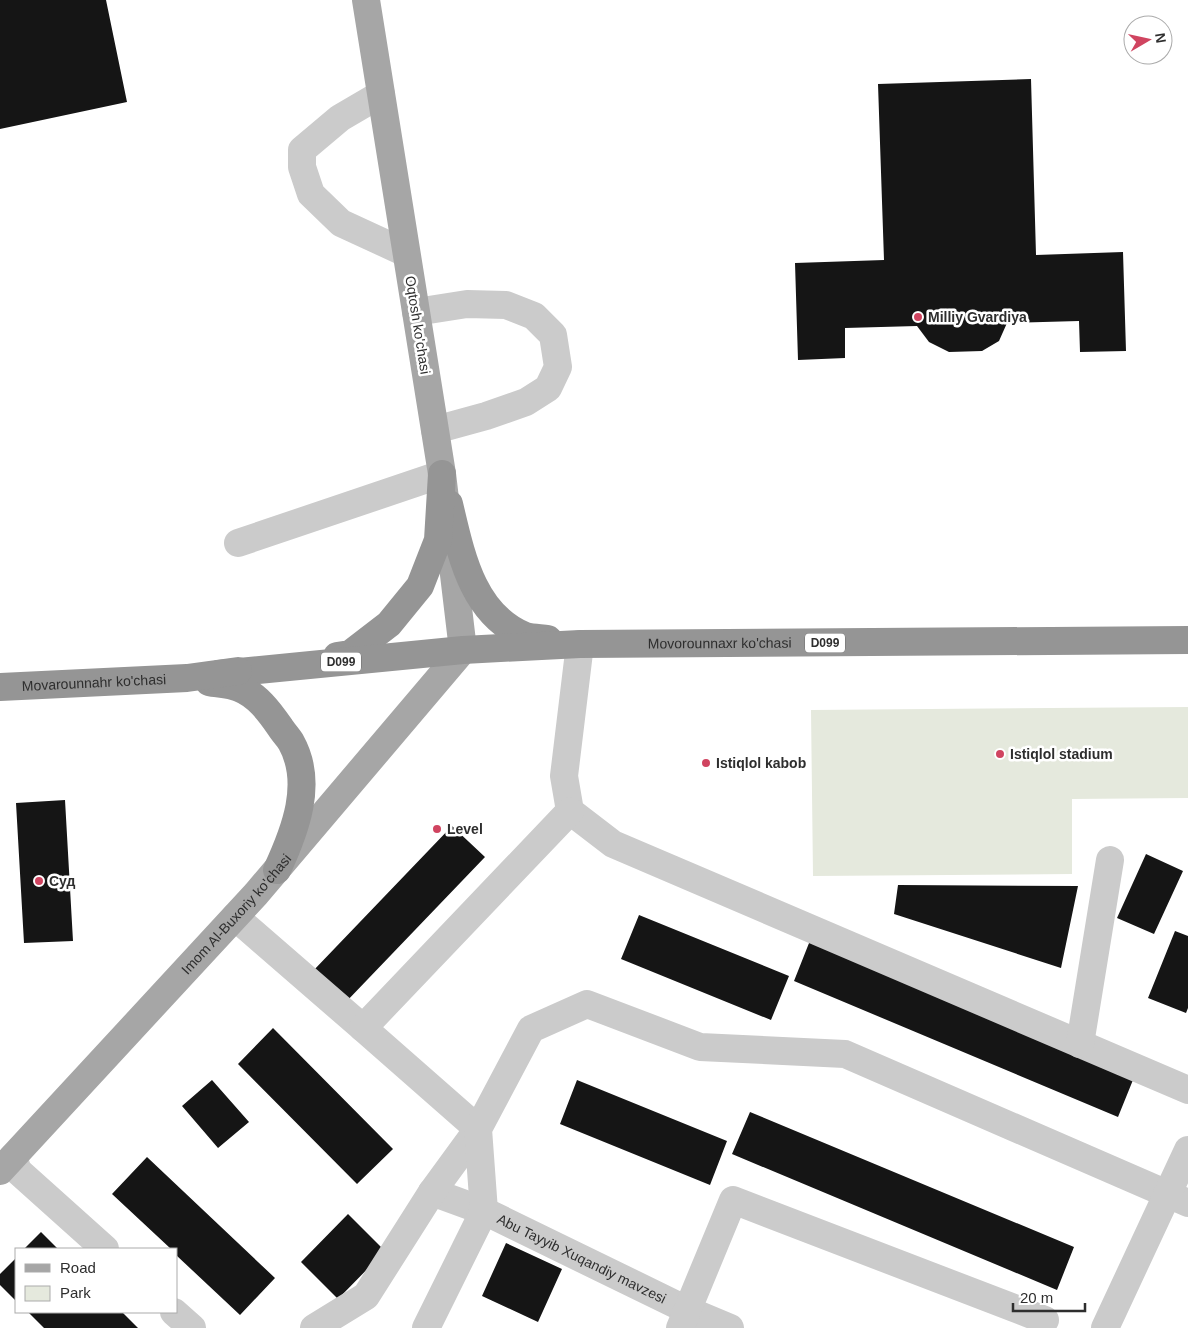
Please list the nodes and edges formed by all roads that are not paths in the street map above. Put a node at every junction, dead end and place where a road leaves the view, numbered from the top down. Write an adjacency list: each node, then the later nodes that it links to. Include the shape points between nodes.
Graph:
1 (366, 0): 2 (main road, Oqtosh ko'chasi)
2 (381, 94): 3 (main road, Oqtosh ko'chasi); 3 (lane, via 340,118 302,150 302,167 311,194 341,223)
3 (406, 253): 4 (main road, Oqtosh ko'chasi)
4 (416, 312): 5 (main road, Oqtosh ko'chasi); 5 (lane, via 467,304 506,305 534,316 553,335 556,351 558,367 548,388 526,402)
5 (435, 430): 6 (main road, Oqtosh ko'chasi)
6 (442, 474): 7 (lane); 9 (highway, via 458,543 469,575 486,607 503,624 526,636); 10 (main road, Oqtosh ko'chasi); 11 (highway, via 438,540 420,586 389,624 350,654)
7 (238, 543)
8 (1188, 640): 9 (highway, Movorounnaxr ko'chasi / D099)
9 (580, 644): 10 (highway, Movorounnaxr ko'chasi / D099); 14 (lane, via 564,776)
10 (463, 650): 11 (highway, D099); 16 (main road, Imom Al-Buxoriy ko'chasi)
11 (219, 674): 12 (highway, D099)
12 (187, 678): 13 (highway, Movarounnahr ko'chasi / D099); 16 (highway, via 238,688 255,698 269,711 291,742 302,780 301,798 289,844)
13 (0, 687)
14 (570, 811): 18 (lane); 19 (lane, via 613,844)
15 (1110, 860): 19 (lane)
16 (277, 870): 17 (main road, Imom Al-Buxoriy ko'chasi)
17 (235, 916): 18 (lane); 23 (main road, Imom Al-Buxoriy ko'chasi)
18 (363, 1028): 21 (lane)
19 (1080, 1044): 20 (lane)
20 (1188, 1090)
21 (478, 1129): 24 (lane); 25 (lane, via 531,1029 587,1004 700,1048 845,1054); 26 (lane)
22 (1188, 1150): 25 (lane)
23 (7, 1164): 27 (lane)
24 (432, 1192): 26 (lane, Abu Tayyib Xuqandiy mavzesi); 32 (lane, via 366,1296)
25 (1178, 1199): 35 (lane)
26 (484, 1211): 29 (lane, Abu Tayyib Xuqandiy mavzesi); 33 (lane)
27 (104, 1248)
28 (175, 1313): 31 (lane)
29 (683, 1319): 30 (lane, via 733,1200); 34 (lane, Abu Tayyib Xuqandiy mavzesi)
30 (1044, 1320)
31 (192, 1328)
32 (314, 1328)
33 (426, 1328)
34 (730, 1328)
35 (1105, 1328)

